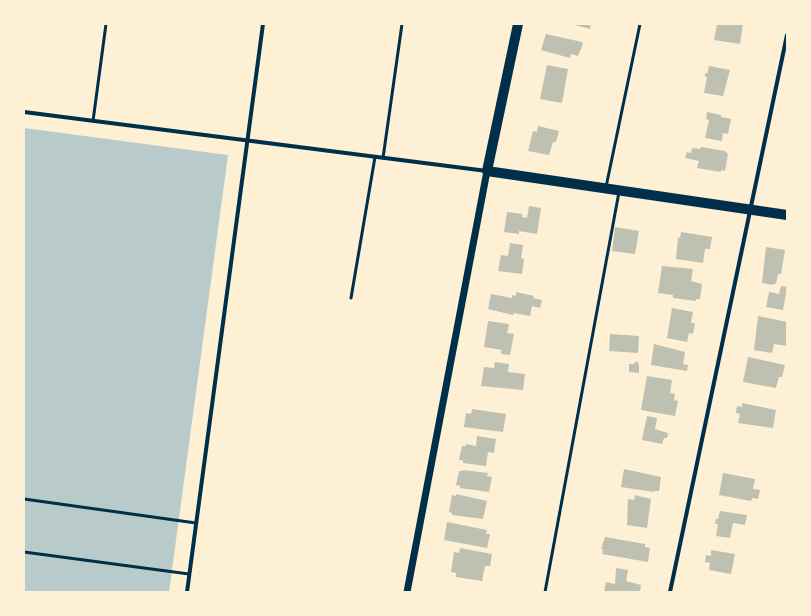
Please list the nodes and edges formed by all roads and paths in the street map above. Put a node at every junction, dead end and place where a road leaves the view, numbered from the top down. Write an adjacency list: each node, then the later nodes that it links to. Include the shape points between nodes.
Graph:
1 (106, 24): 8 (lane)
2 (263, 24): 9 (street)
3 (402, 24): 11 (lane)
4 (518, 24): 12 (main road)
5 (640, 24): 13 (lane)
6 (787, 35): 15 (street)
7 (24, 112): 8 (street)
8 (92, 121): 9 (street)
9 (247, 141): 10 (street); 19 (street)
10 (376, 157): 11 (street); 17 (lane)
11 (383, 158): 12 (street)
12 (487, 171): 13 (main road); 23 (street)
13 (606, 188): 14 (main road)
14 (620, 191): 15 (main road); 24 (lane)
15 (749, 210): 16 (main road); 25 (street)
16 (787, 215)
17 (351, 298)
18 (24, 499): 19 (lane)
19 (196, 523): 21 (street)
20 (24, 552): 21 (lane)
21 (189, 574): 22 (street)
22 (187, 592)
23 (407, 592)
24 (545, 592)
25 (670, 592)

